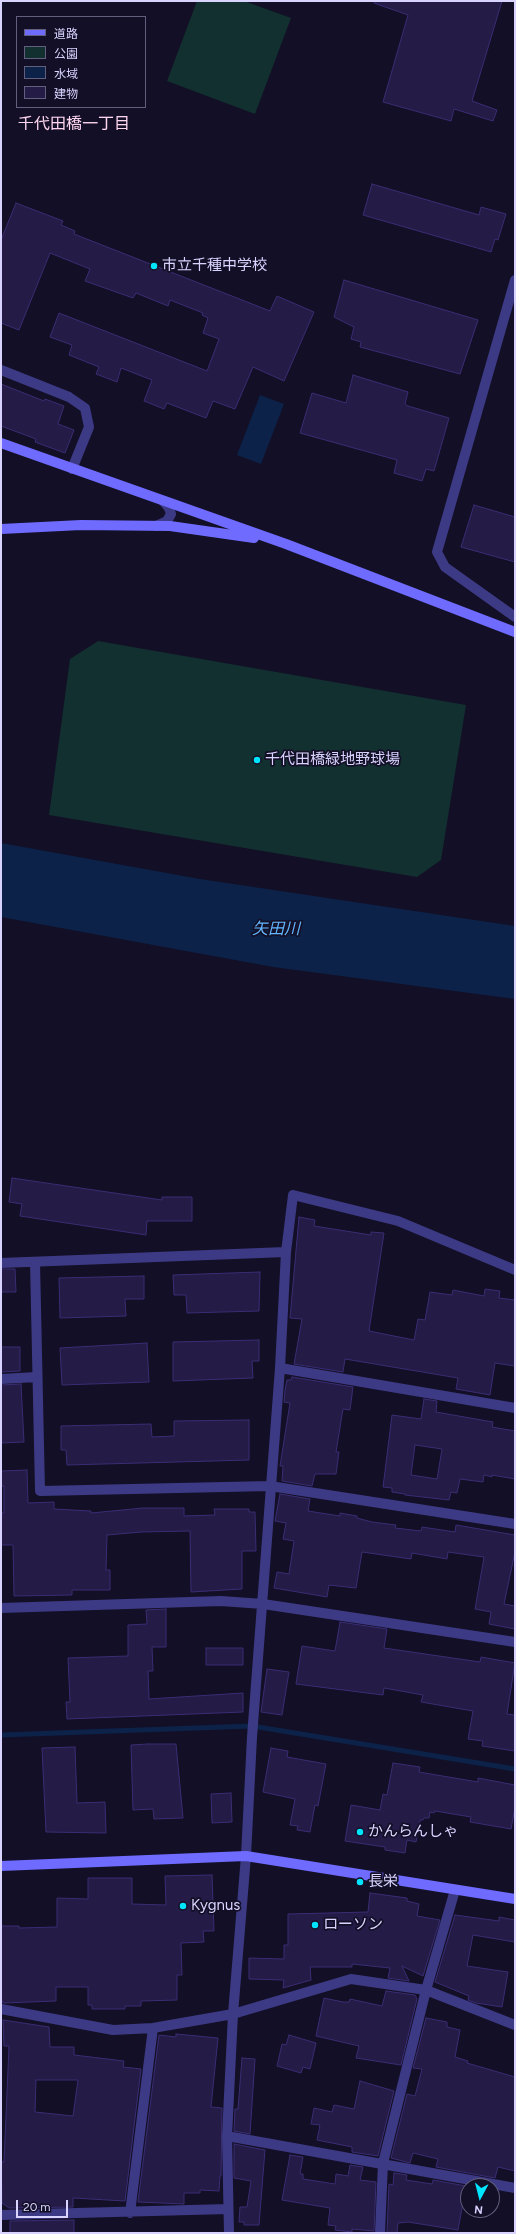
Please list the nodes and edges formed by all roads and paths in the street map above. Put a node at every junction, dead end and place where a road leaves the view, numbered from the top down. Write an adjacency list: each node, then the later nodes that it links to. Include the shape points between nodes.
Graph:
1 (515, 280): 9 (street, via 437,552 445,568)
2 (1, 370): 4 (street, via 69,397 85,408 89,427)
3 (1, 443): 4 (street)
4 (72, 469): 5 (street)
5 (163, 501): 6 (street, via 171,514 167,521); 8 (street)
6 (156, 526): 7 (street, via 81,525); 8 (street, via 227,533)
7 (1, 529)
8 (286, 544): 10 (street)
9 (515, 617)
10 (515, 632)
11 (286, 1252): 12 (street); 14 (street, via 293,1196 398,1221); 15 (street)
12 (35, 1262): 13 (street); 16 (street)
13 (1, 1263)
14 (515, 1270)
15 (280, 1368): 18 (street); 19 (street)
16 (37, 1377): 17 (street); 19 (street, via 40,1491)
17 (1, 1379)
18 (515, 1408)
19 (270, 1486): 20 (street); 21 (street)
20 (515, 1524)
21 (263, 1604): 22 (street, via 221,1601); 23 (street); 24 (street)
22 (1, 1608)
23 (515, 1642)
24 (246, 1856): 25 (street); 26 (street); 30 (street)
25 (1, 1866)
26 (455, 1890): 27 (street); 28 (street)
27 (515, 1899)
28 (426, 1990): 30 (street, via 351,1979); 31 (street); 34 (street)
29 (1, 2009): 32 (street, via 113,2030)
30 (233, 2014): 32 (street); 33 (street)
31 (515, 2025)
32 (153, 2028): 37 (street)
33 (227, 2136): 34 (street); 36 (street)
34 (383, 2163): 35 (street); 40 (street)
35 (515, 2188)
36 (228, 2209): 37 (street); 39 (street)
37 (130, 2213): 38 (street)
38 (1, 2215)
39 (229, 2233)
40 (380, 2233)

